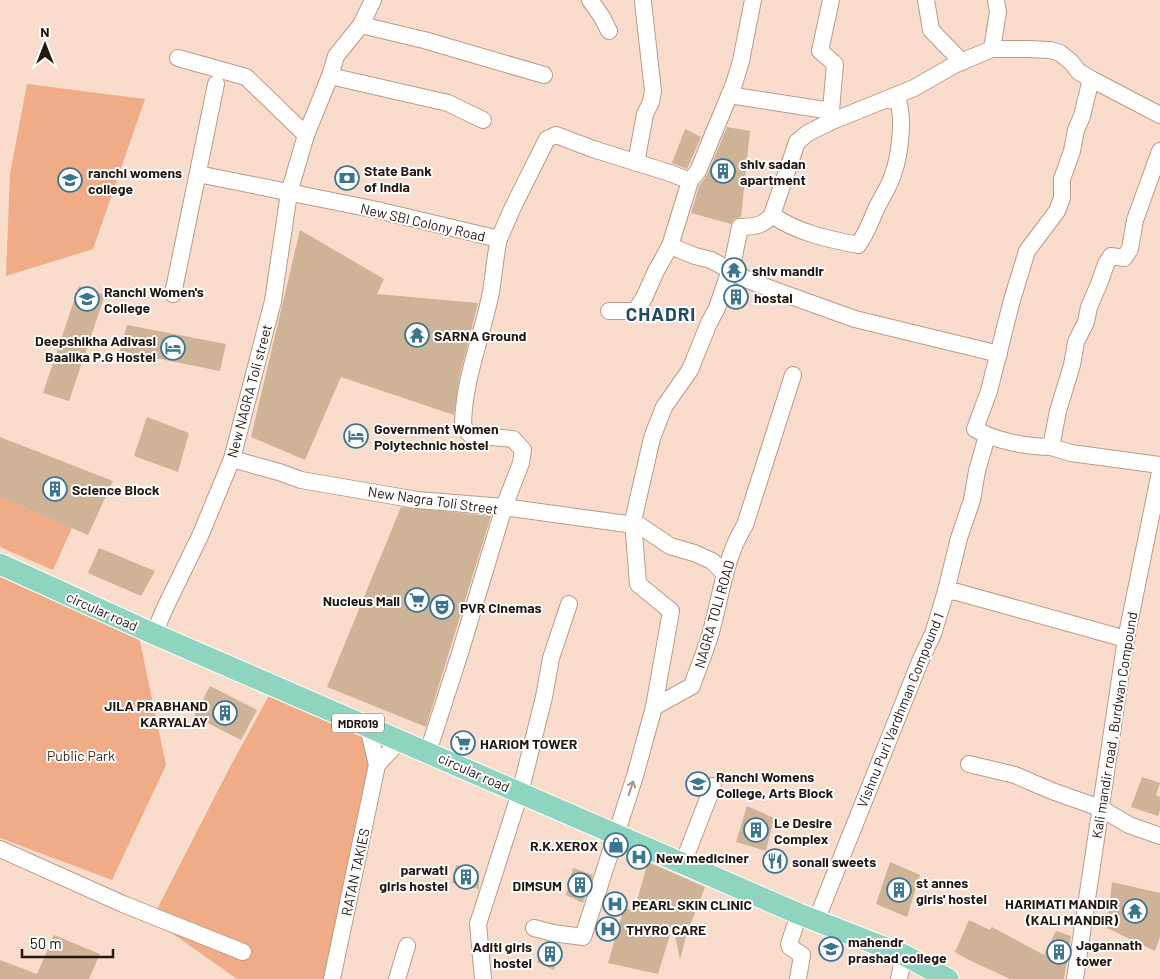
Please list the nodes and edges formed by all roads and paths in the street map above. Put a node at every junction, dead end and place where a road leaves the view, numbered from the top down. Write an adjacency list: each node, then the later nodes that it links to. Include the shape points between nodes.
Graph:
1 (373, 0): 8 (street, New NAGRA Toli street)
2 (590, 0): 9 (street)
3 (753, 0): 17 (street, via 741,61)
4 (830, 0): 20 (street, via 820,51 835,64)
5 (926, 0): 12 (street, via 931,30)
6 (996, 0): 10 (street, via 998,12)
7 (643, 2): 24 (street, via 653,91 652,102 645,114)
8 (361, 24): 13 (street); 14 (street, New NAGRA Toli street, via 336,56)
9 (608, 31)
10 (992, 48): 12 (street); 15 (street, via 1060,52 1079,72)
11 (178, 58): 22 (street, via 246,77)
12 (962, 62): 18 (street)
13 (544, 75)
14 (330, 76): 21 (street, via 448,103); 22 (street, New NAGRA Toli street)
15 (1092, 79): 19 (street); 34 (street, via 1062,179 1058,211 1027,251)
16 (216, 84): 25 (street)
17 (729, 95): 20 (street); 26 (street, via 698,171)
18 (888, 100): 20 (street); 28 (street, via 898,101 900,107 895,170 866,235 858,245 813,236)
19 (1160, 115)
20 (830, 116): 28 (street, via 797,142)
21 (483, 120)
22 (306, 135): 27 (street, New NAGRA Toli street)
23 (1160, 151): 37 (street, via 1135,220 1130,249 1124,258 1111,256 1106,264 1076,342)
24 (636, 163): 26 (street); 29 (street, via 556,136 547,139)
25 (198, 174): 27 (street, New SBI Colony Road); 32 (street)
26 (690, 181): 30 (street)
27 (288, 193): 29 (street, New SBI Colony Road); 38 (street, New NAGRA Toli street, via 273,301)
28 (772, 215): 31 (street, via 757,226 740,227)
29 (499, 239): 41 (street, New SBI Colony Road, via 463,427 471,435 513,439 523,450)
30 (670, 246): 31 (street); 33 (street, via 635,311)
31 (731, 269): 34 (street, via 748,280 855,319); 42 (street, via 690,370 664,408 652,438)
32 (173, 294)
33 (608, 311)
34 (999, 354): 36 (street, via 975,429)
35 (793, 375): 44 (street, NAGRA TOLI ROAD, via 745,525)
36 (987, 436): 37 (street); 45 (street, Vishnu Puri Vardhman Compound 1)
37 (1051, 448): 39 (street)
38 (232, 459): 41 (street, New Nagra Toli Street, via 301,480 418,500); 47 (street, New NAGRA Toli street)
39 (1160, 466)
40 (1160, 472): 48 (street, Kali mandir road , Burdwan Compound)
41 (504, 508): 42 (street); 52 (street, New Nagra Toli Street)
42 (630, 522): 44 (street, via 670,546 712,562); 49 (street, via 638,584 671,610)
43 (0, 564): 47 (main road, circular road / MDR019)
44 (725, 574): 49 (street, NAGRA TOLI ROAD, via 711,632 692,686)
45 (946, 591): 48 (street); 62 (street, Vishnu Puri Vardhman Compound 1, via 933,634)
46 (569, 604): 56 (street, via 551,658)
47 (154, 634): 50 (main road, circular road / MDR019)
48 (1126, 639): 57 (street, Kali mandir road , Burdwan Compound)
49 (654, 707): 58 (street, one-way to 49)
50 (368, 727): 51 (main road, circular road / MDR019); 54 (street, RATAN TAKIES)
51 (400, 740): 52 (main road, circular road / MDR019); 54 (street)
52 (428, 752): 56 (main road, circular road / MDR019)
53 (969, 764): 57 (street, via 1016,775)
54 (377, 765): 67 (street, RATAN TAKIES)
55 (713, 786): 61 (street)
56 (520, 793): 58 (main road, circular road / MDR019); 69 (street, via 478,924)
57 (1100, 808): 59 (street, via 1129,825); 73 (street, Kali mandir road , Burdwan Compound)
58 (616, 834): 61 (main road, circular road / MDR019); 63 (street, via 583,938)
59 (1160, 836)
60 (0, 849): 65 (street, via 123,904)
61 (683, 863): 62 (main road, circular road / MDR019)
62 (808, 917): 66 (main road, circular road / MDR019); 70 (street, Vishnu Puri Vardhman Compound 1, via 789,944 802,955)
63 (534, 928)
64 (407, 946): 68 (street)
65 (243, 952)
66 (904, 955): 71 (street); 72 (main road, circular road / MDR019)
67 (332, 979)
68 (397, 979)
69 (483, 979)
70 (798, 979)
71 (900, 979)
72 (948, 979)
73 (1075, 979)

